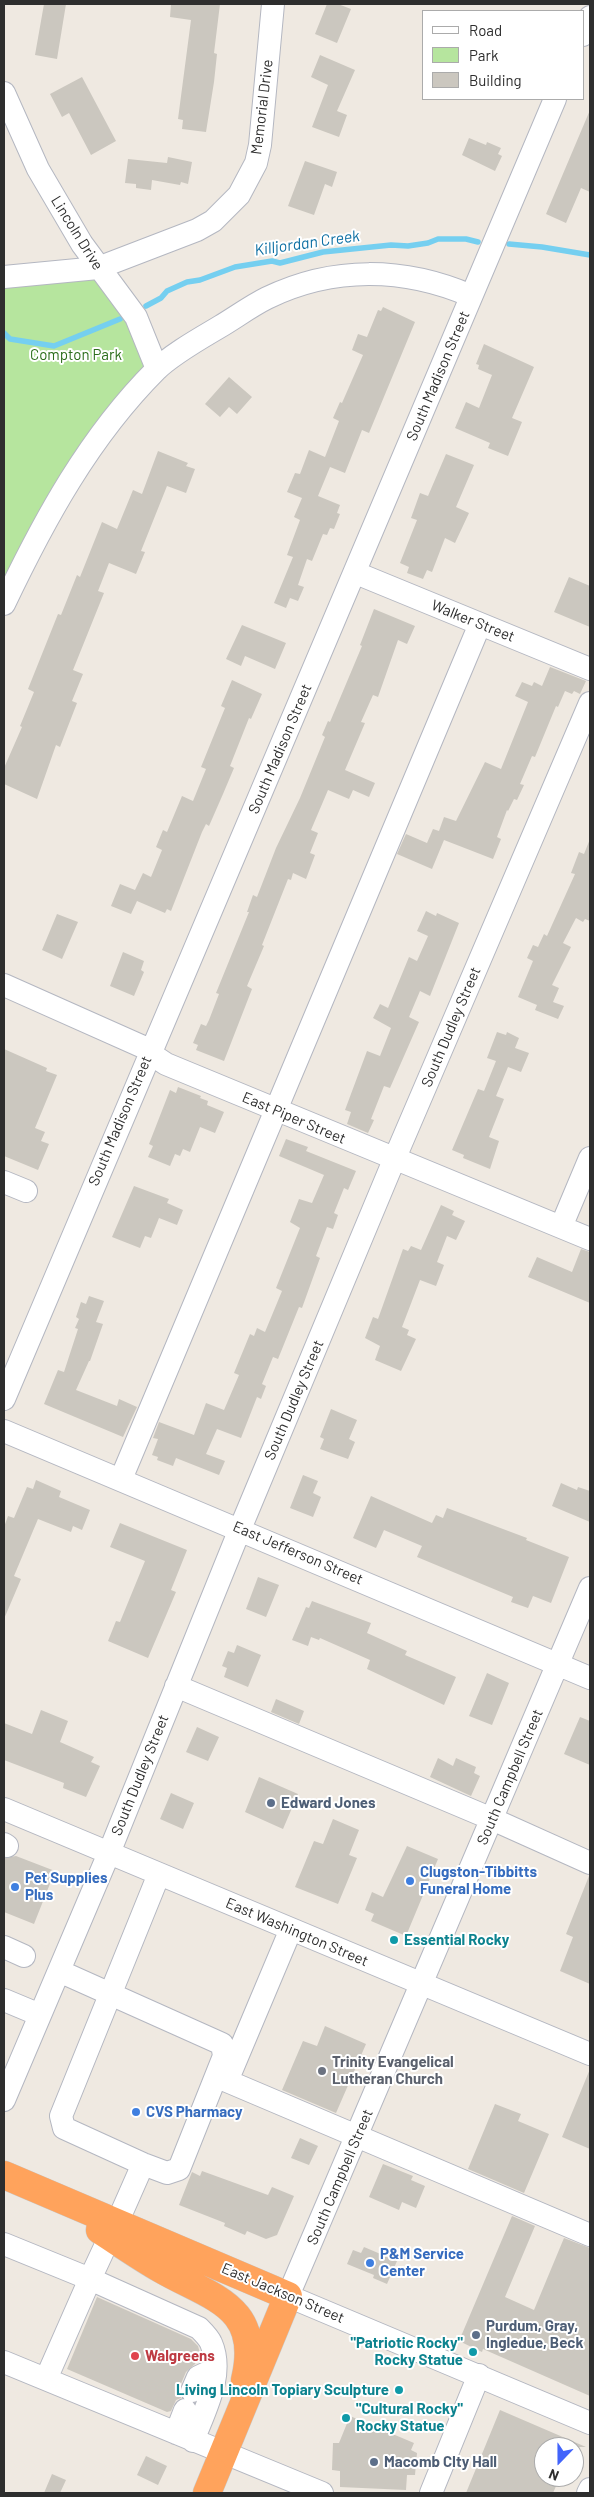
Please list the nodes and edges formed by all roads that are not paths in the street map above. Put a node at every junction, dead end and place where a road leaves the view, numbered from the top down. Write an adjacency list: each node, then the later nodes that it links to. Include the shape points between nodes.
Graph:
1 (273, 4): 6 (street, Memorial Drive, via 260,145 256,163 239,195 213,221 197,230)
2 (590, 17): 3 (street)
3 (584, 32)
4 (4, 93): 6 (street, Lincoln Drive, via 38,169)
5 (555, 100): 8 (street, South Madison Street)
6 (98, 268): 7 (street, Memorial Drive); 9 (street, Lincoln Drive, via 136,317)
7 (4, 277)
8 (471, 296): 9 (street, via 430,280 408,276 364,273 322,279 266,299); 10 (street, South Madison Street)
9 (157, 369): 11 (street, via 77,466 30,549)
10 (356, 573): 12 (street, Walker Street); 16 (street, South Madison Street)
11 (4, 604)
12 (480, 624): 13 (street, Walker Street); 17 (street)
13 (590, 669)
14 (590, 703): 19 (street, South Dudley Street)
15 (4, 985): 16 (street, East Piper Street)
16 (150, 1050): 17 (street, East Piper Street, via 166,1064); 24 (street, South Madison Street)
17 (276, 1110): 19 (street, East Piper Street); 26 (street)
18 (590, 1158): 22 (street)
19 (394, 1160): 22 (street, East Piper Street); 27 (street, South Dudley Street)
20 (4, 1182): 21 (street)
21 (26, 1191)
22 (561, 1227): 23 (street, East Piper Street)
23 (590, 1239)
24 (4, 1399)
25 (4, 1431): 26 (street, East Jefferson Street)
26 (121, 1479): 27 (street, East Jefferson Street)
27 (240, 1529): 29 (street, East Jefferson Street); 31 (street, South Dudley Street)
28 (590, 1588): 29 (street, South Campbell Street)
29 (558, 1664): 30 (street, East Jefferson Street); 33 (street, South Campbell Street)
30 (590, 1678)
31 (176, 1686): 33 (street); 34 (street, South Dudley Street)
32 (4, 1809): 34 (street, East Washington Street)
33 (492, 1819): 35 (street); 41 (street, South Campbell Street)
34 (109, 1853): 36 (street, East Washington Street); 40 (street, South Dudley Street)
35 (590, 1863)
36 (159, 1874): 37 (street, East Washington Street); 42 (street)
37 (291, 1930): 41 (street, East Washington Street); 47 (street, via 227,2081)
38 (4, 1947): 39 (street)
39 (24, 1956)
40 (59, 1971): 42 (street); 44 (street, South Dudley Street)
41 (423, 1984): 45 (street, East Washington Street); 47 (street, South Campbell Street)
42 (110, 1995): 48 (street, via 61,2116 64,2128); 48 (street, via 222,2044 224,2056 179,2169 167,2173)
43 (4, 2000): 44 (street)
44 (40, 2014): 46 (street, South Dudley Street)
45 (590, 2054)
46 (4, 2100)
47 (357, 2136): 51 (street); 54 (street, South Campbell Street)
48 (143, 2164): 50 (street)
49 (4, 2175): 50 (highway)
50 (113, 2230): 53 (street); 54 (highway, East Jackson Street); 60 (highway, via 162,2270 230,2306 242,2325 248,2343 246,2375)
51 (590, 2235)
52 (4, 2244): 53 (street)
53 (90, 2279): 56 (street, via 199,2328 211,2342); 58 (street)
54 (288, 2296): 57 (street, East Jackson Street); 60 (highway)
55 (4, 2362): 58 (street)
56 (215, 2369): 61 (street, via 214,2386); 61 (street, via 198,2377 188,2401)
57 (479, 2375): 59 (street, East Jackson Street); 66 (street)
58 (46, 2379): 61 (street)
59 (590, 2423)
60 (235, 2425): 62 (highway)
61 (184, 2437): 62 (street)
62 (224, 2453): 64 (highway); 65 (street)
63 (590, 2489): 67 (street)
64 (207, 2493)
65 (322, 2493)
66 (431, 2493)
67 (588, 2493)

